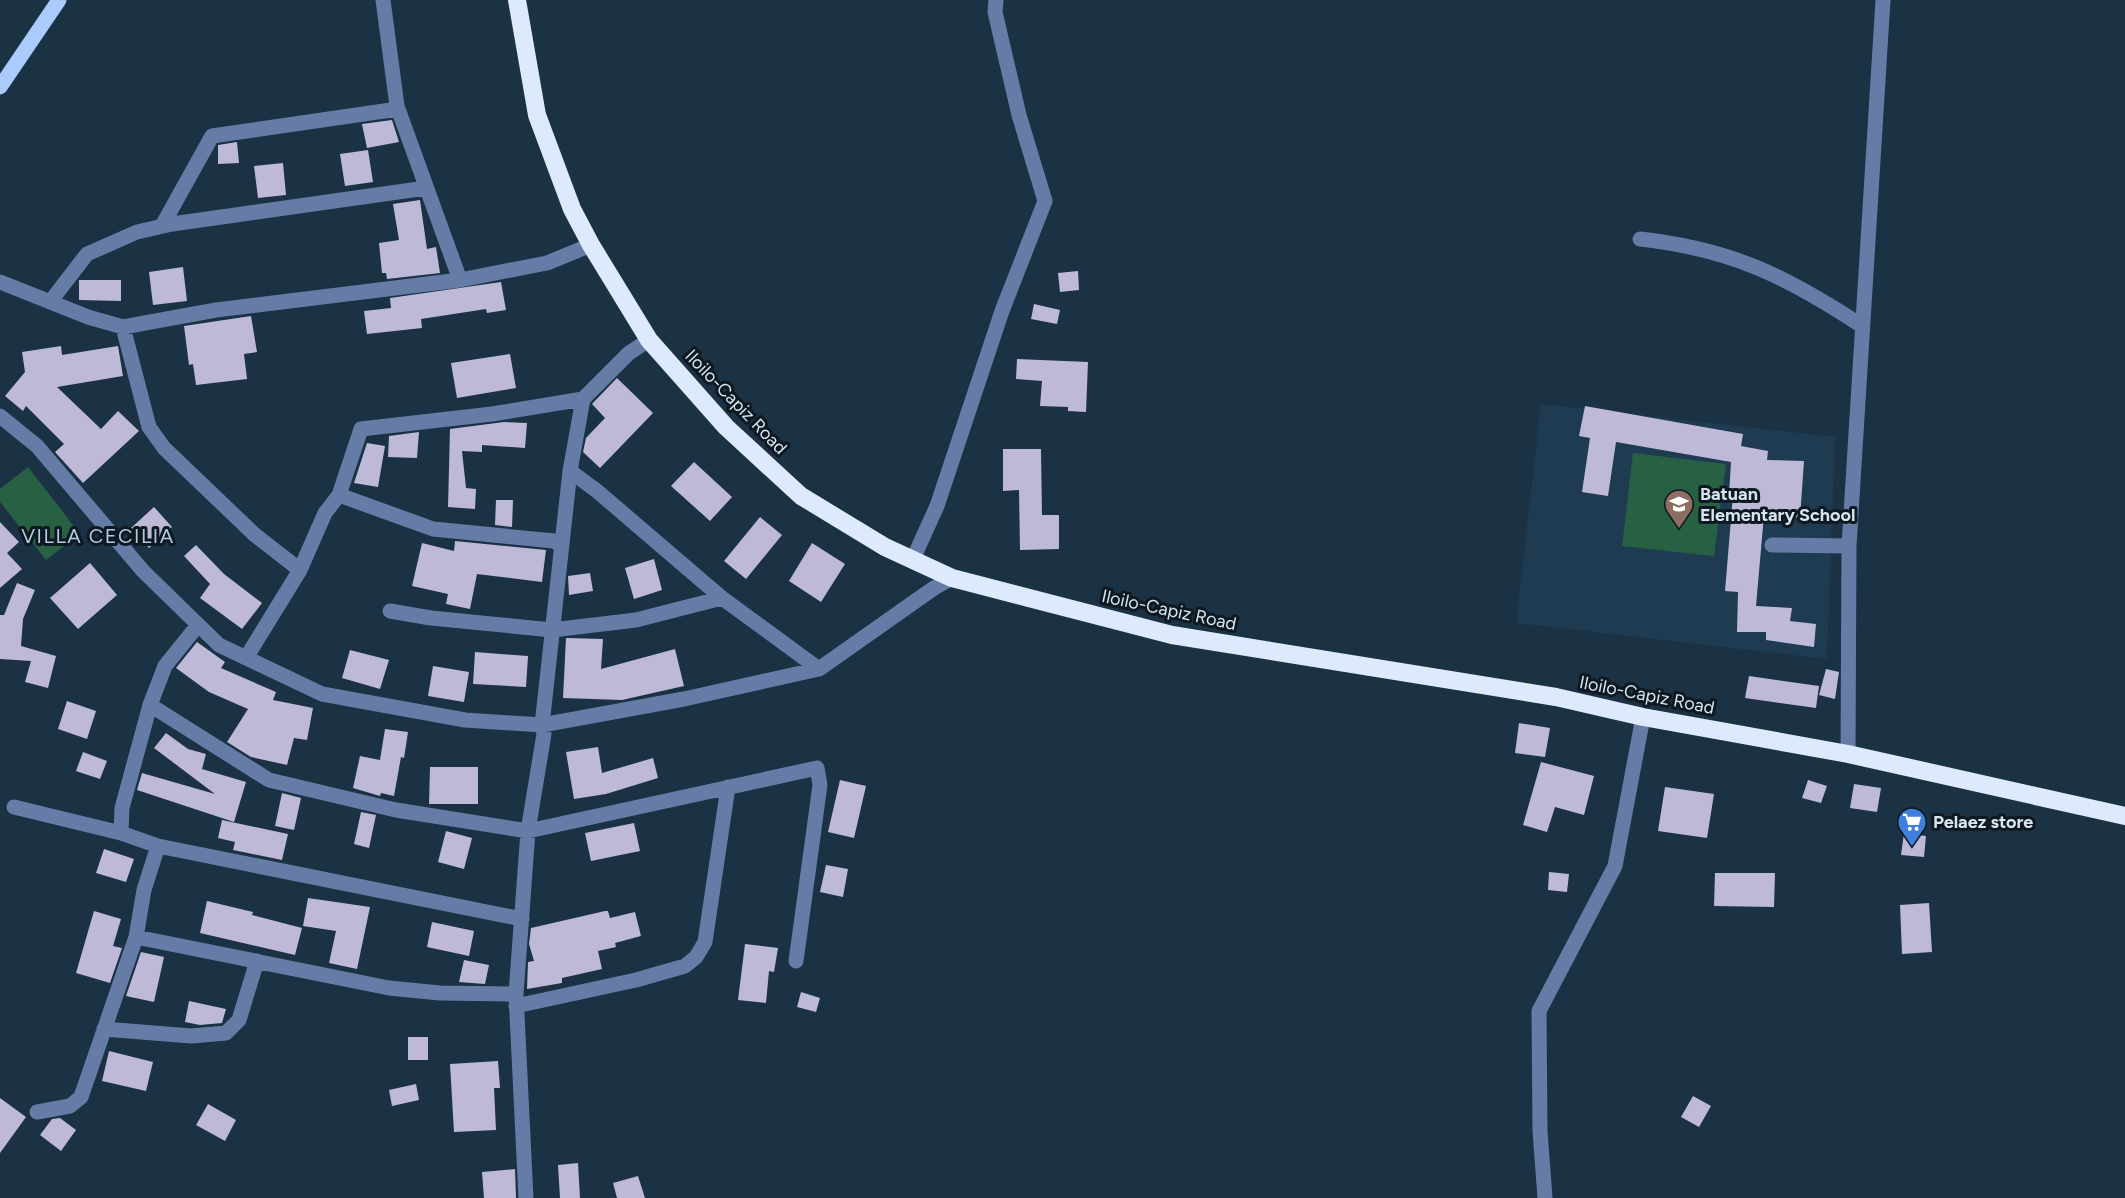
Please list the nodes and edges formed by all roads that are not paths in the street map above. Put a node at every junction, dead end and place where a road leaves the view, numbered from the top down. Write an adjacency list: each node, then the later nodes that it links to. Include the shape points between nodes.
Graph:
1 (59, 0): 6 (main road)
2 (383, 0): 7 (street)
3 (517, 0): 11 (highway, Iloilo-Capiz Road, via 537,115 572,209)
4 (996, 0): 25 (street, via 995,12 1019,115 1045,201 1002,311 938,506)
5 (1883, 0): 15 (street)
6 (0, 87)
7 (399, 110): 8 (street); 9 (street, via 212,135)
8 (426, 188): 9 (street); 12 (street)
9 (162, 226): 14 (street, via 117,239 87,254)
10 (1640, 239): 15 (street, via 1734,256 1814,294)
11 (591, 245): 12 (street, via 547,263); 17 (highway, Iloilo-Capiz Road)
12 (460, 279): 16 (street, via 216,310)
13 (0, 282): 14 (street)
14 (50, 302): 16 (street)
15 (1862, 326): 24 (street)
16 (123, 327): 26 (street, via 149,427 164,448 255,536)
17 (649, 340): 18 (street, via 629,353); 25 (highway, Iloilo-Capiz Road, via 726,427 801,496 885,547)
18 (583, 399): 20 (street); 21 (street, via 362,429)
19 (0, 416): 30 (street, via 37,446 143,571)
20 (570, 471): 23 (street); 28 (street)
21 (339, 495): 23 (street, via 433,529 554,541); 26 (street, via 325,513)
22 (1772, 545): 24 (street)
23 (561, 546): 31 (street)
24 (1849, 546): 37 (street)
25 (913, 559): 27 (highway, Iloilo-Capiz Road)
26 (300, 570): 32 (street)
27 (952, 578): 33 (street); 35 (highway, Iloilo-Capiz Road, via 1173,635 1491,686)
28 (722, 598): 31 (street, via 636,620); 33 (street)
29 (390, 611): 31 (street)
30 (198, 624): 32 (street, via 219,645); 34 (street, via 165,666)
31 (552, 630): 36 (street)
32 (246, 658): 36 (street, via 322,694 465,720)
33 (819, 669): 36 (street)
34 (150, 705): 41 (street, via 269,780 396,810); 42 (street, via 122,808)
35 (1643, 717): 37 (highway, Iloilo-Capiz Road); 52 (street, via 1615,866 1539,1011)
36 (542, 725): 41 (street, via 544,734)
37 (1848, 754): 40 (highway, Iloilo-Capiz Road)
38 (728, 787): 41 (street); 47 (street, via 818,768 820,785); 48 (street, via 705,942 696,957 685,966 636,981)
39 (14, 807): 42 (street)
40 (2125, 816)
41 (528, 831): 44 (street)
42 (121, 834): 43 (street)
43 (158, 846): 44 (street); 45 (street, via 144,890)
44 (522, 920): 48 (street)
45 (136, 937): 46 (street); 49 (street)
46 (257, 961): 48 (street, via 389,988); 49 (street, via 239,1020 225,1033 191,1036)
47 (796, 961)
48 (516, 1000): 51 (street)
49 (104, 1029): 50 (street, via 81,1097 70,1106)
50 (37, 1112)
51 (526, 1198)
52 (1545, 1198)

